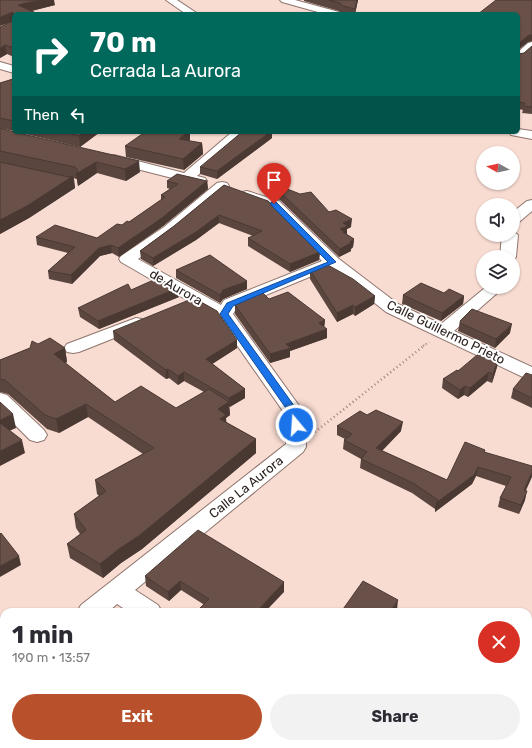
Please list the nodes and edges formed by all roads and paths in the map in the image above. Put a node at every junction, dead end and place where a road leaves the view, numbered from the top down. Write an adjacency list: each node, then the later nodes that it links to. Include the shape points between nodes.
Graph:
1 (171, 0): 3 (street)
2 (285, 0): 4 (street)
3 (190, 12)
4 (329, 12)
5 (532, 45): 6 (street)
6 (520, 54)
7 (0, 65): 8 (street)
8 (12, 69)
9 (520, 121): 10 (street)
10 (532, 124)
11 (520, 133): 13 (street)
12 (238, 134): 17 (street)
13 (532, 135)
14 (125, 150): 16 (street)
15 (97, 155): 16 (street, Calle Guillermo Prieto)
16 (112, 159): 17 (street, Calle Guillermo Prieto)
17 (187, 177): 18 (street, Calle Guillermo Prieto)
18 (222, 186): 21 (street, Calle Guillermo Prieto, via 274,204); 23 (street, de Aurora, via 169,230 127,259)
19 (532, 204): 20 (street)
20 (520, 214)
21 (333, 262): 25 (street, via 230,304); 27 (street, Calle Guillermo Prieto, via 392,308)
22 (488, 294): 27 (street)
23 (196, 298): 24 (street); 25 (street, de Aurora)
24 (175, 307)
25 (224, 314): 32 (street, via 295,414)
26 (153, 316): 28 (street)
27 (442, 332): 29 (street, Calle Guillermo Prieto); 32 (path, Calle La Aurora)
28 (73, 348)
29 (532, 374)
30 (0, 399): 31 (street)
31 (37, 435)
32 (296, 447): 33 (street, Calle La Aurora)
33 (117, 591): 34 (street, Calle La Aurora); 35 (street)
34 (95, 608)
35 (143, 608)

